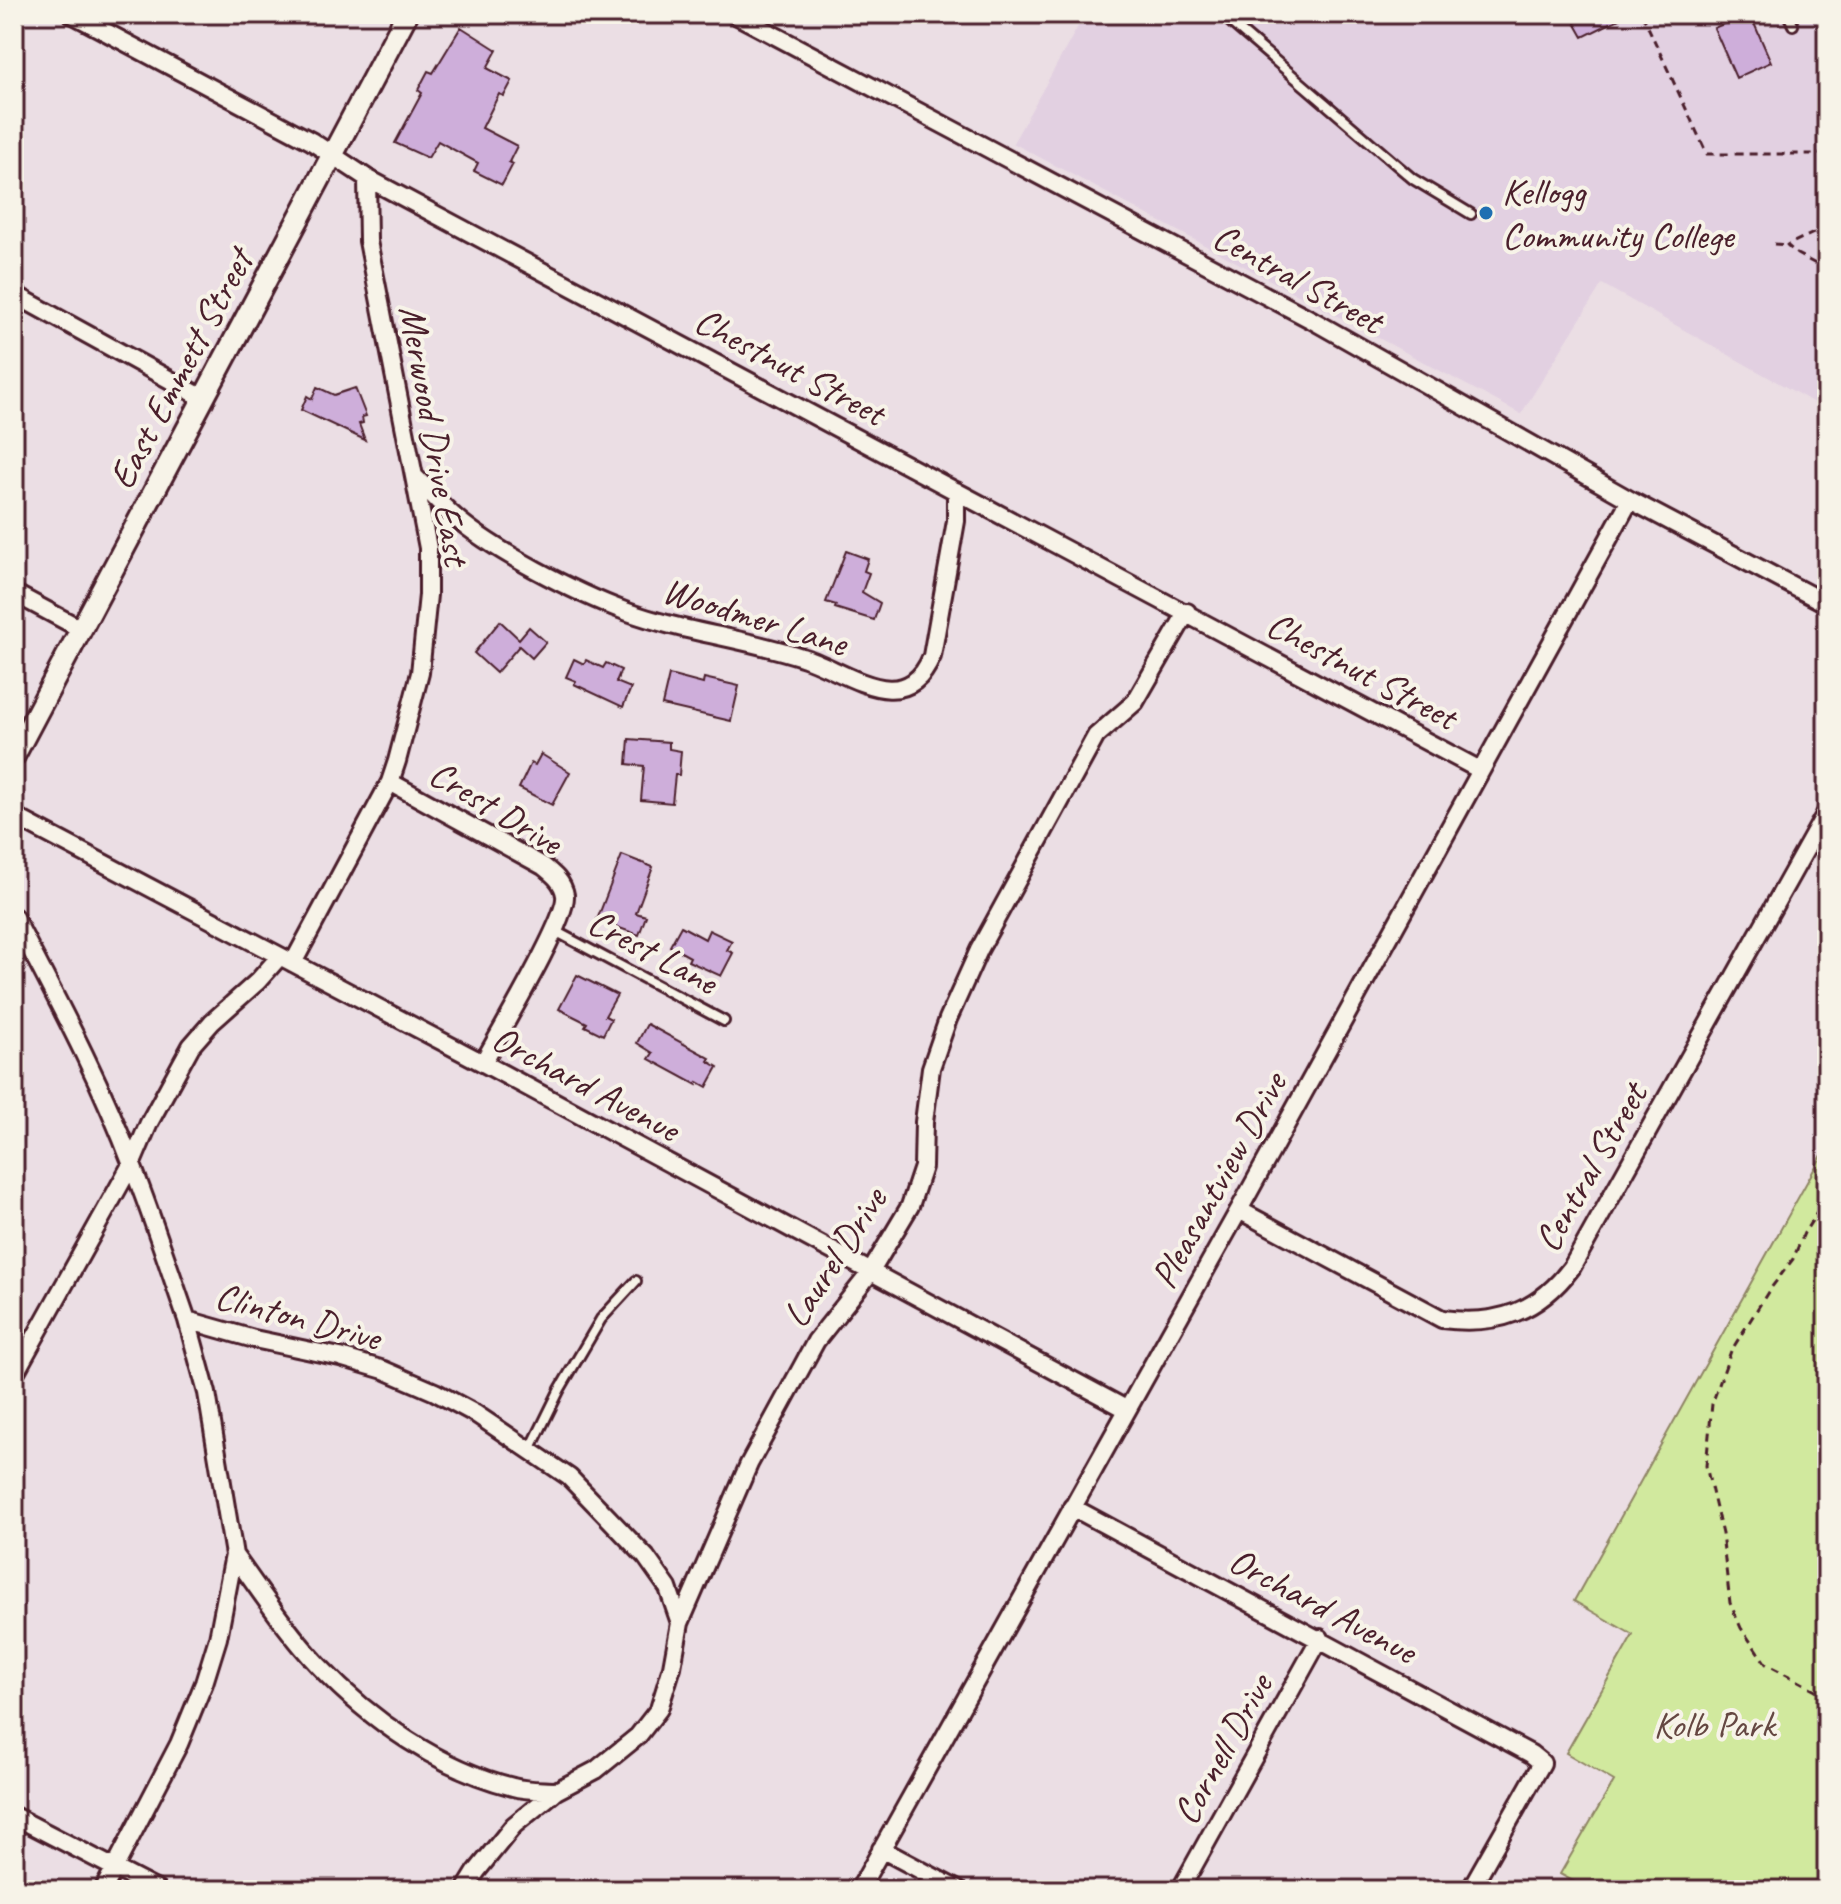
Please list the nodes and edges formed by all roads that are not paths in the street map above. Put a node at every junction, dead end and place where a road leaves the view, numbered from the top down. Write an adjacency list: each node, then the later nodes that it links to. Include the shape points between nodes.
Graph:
1 (72, 14): 7 (street, Chestnut Street)
2 (734, 14): 14 (street, Central Street, via 1312,320)
3 (1221, 14): 9 (lane, via 1413,179)
4 (1788, 14): 6 (lane)
5 (405, 15): 7 (street, East Emmett Street)
6 (1793, 25)
7 (332, 155): 8 (street, Chestnut Street); 11 (street, East Emmett Street)
8 (367, 178): 12 (street, Merwood Drive East, via 368,241); 13 (street, Chestnut Street)
9 (1471, 214)
10 (14, 294): 11 (street)
11 (203, 398): 18 (street, East Emmett Street)
12 (416, 478): 13 (street, Woodmer Lane, via 457,518 579,591 625,611 802,657 883,690 915,680 932,656 956,521); 21 (street, Merwood Drive East, via 428,548 427,607 420,673)
13 (956, 491): 17 (street, Chestnut Street)
14 (1630, 500): 16 (street, Central Street); 20 (street, Pleasantview Drive)
15 (14, 593): 18 (street)
16 (1827, 604)
17 (1187, 612): 20 (street, Chestnut Street); 31 (street, Laurel Drive, via 1135,702 1096,736 979,950 931,1068 923,1167 910,1206)
18 (81, 629): 19 (street, East Emmett Street)
19 (14, 756)
20 (1480, 770): 30 (street, Pleasantview Drive)
21 (390, 782): 25 (street, Crest Drive, via 554,875 566,899); 26 (street, Merwood Drive East)
22 (1827, 811): 30 (street, Central Street, via 1556,1288 1506,1316 1471,1322 1442,1319)
23 (14, 816): 26 (street, Orchard Avenue)
24 (14, 917): 29 (street, Clinton Drive)
25 (555, 931): 27 (lane, Crest Lane); 28 (street, Crest Drive)
26 (287, 959): 28 (street, Orchard Avenue); 29 (street, Merwood Drive East, via 191,1046)
27 (724, 1021)
28 (483, 1063): 31 (street, Orchard Avenue)
29 (132, 1163): 33 (street, Clinton Drive); 34 (street, Merwood Drive East)
30 (1239, 1210): 35 (street, Pleasantview Drive)
31 (870, 1273): 35 (street, Orchard Avenue); 39 (street, Laurel Drive, via 816,1341 771,1423)
32 (636, 1281): 36 (lane, via 601,1319)
33 (187, 1320): 36 (street, Clinton Drive, via 384,1370 476,1414); 38 (street, via 207,1393)
34 (14, 1375)
35 (1126, 1409): 37 (street, Pleasantview Drive)
36 (529, 1451): 39 (street, Clinton Drive, via 569,1477 646,1557 668,1588)
37 (1072, 1507): 40 (street, Orchard Avenue); 43 (street, Pleasantview Drive)
38 (234, 1555): 41 (street, via 319,1665 362,1706 412,1742 462,1768 515,1788); 44 (street, via 204,1683)
39 (680, 1623): 41 (street, Laurel Drive, via 659,1709 638,1736 596,1770)
40 (1320, 1638): 50 (street, Cornell Drive); 51 (street, Orchard Avenue, via 1542,1763)
41 (556, 1791): 47 (street, Laurel Drive, via 514,1825)
42 (14, 1816): 44 (street)
43 (881, 1849): 48 (street, Pleasantview Drive); 49 (street)
44 (115, 1868): 45 (street); 46 (street)
45 (103, 1890)
46 (157, 1890)
47 (465, 1890)
48 (859, 1890)
49 (958, 1890)
50 (1180, 1890)
51 (1470, 1890)

